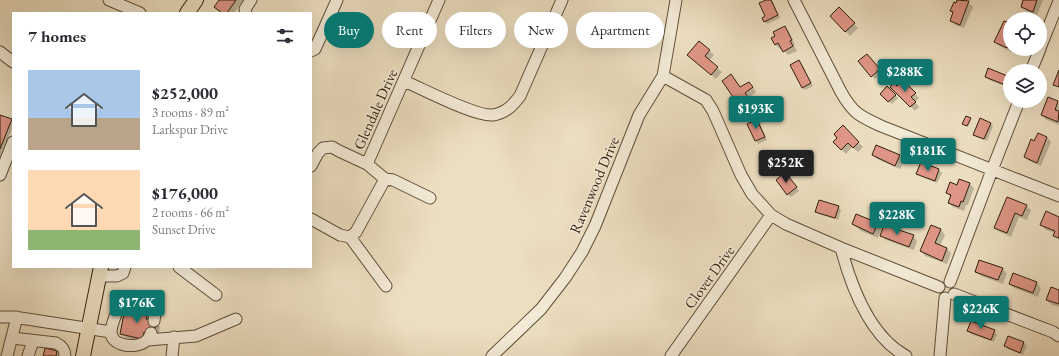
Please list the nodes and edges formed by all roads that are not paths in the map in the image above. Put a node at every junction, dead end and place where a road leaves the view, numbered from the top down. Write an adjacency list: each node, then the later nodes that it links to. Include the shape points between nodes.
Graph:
1 (109, 0): 10 (street)
2 (196, 0): 11 (main road)
3 (251, 0): 12 (street)
4 (338, 0): 14 (street)
5 (439, 0): 18 (street, Glendale Drive)
6 (562, 0): 18 (street, via 520,96 510,108 492,115 475,112)
7 (676, 0): 17 (street, Ravenwood Drive)
8 (794, 0): 23 (street, via 847,104 855,113 881,126)
9 (1059, 1): 13 (street)
10 (138, 12)
11 (188, 12)
12 (246, 12)
13 (1047, 31)
14 (312, 50)
15 (0, 52): 16 (street)
16 (12, 61)
17 (663, 76): 28 (street, via 706,100 745,182); 55 (street, Ravenwood Drive, via 639,115 582,252 541,310)
18 (404, 81): 22 (street, Glendale Drive)
19 (1016, 108): 23 (street)
20 (12, 145): 24 (street)
21 (312, 164): 22 (street, via 323,148 332,147)
22 (366, 164): 25 (street)
23 (992, 170): 26 (street); 35 (street)
24 (0, 175)
25 (385, 179): 27 (street, via 393,180); 30 (street, via 356,232)
26 (1059, 196)
27 (430, 198)
28 (771, 215): 31 (street); 56 (street, Clover Drive)
29 (312, 220): 30 (street, via 340,235)
30 (350, 236): 36 (street)
31 (840, 248): 37 (street); 57 (street, via 864,310 895,350)
32 (125, 268): 34 (street, via 123,273 117,276)
33 (180, 268): 38 (street)
34 (100, 272): 44 (main road)
35 (950, 282): 37 (street); 39 (street, via 955,288)
36 (386, 286)
37 (939, 287): 39 (street, via 939,292)
38 (216, 295)
39 (950, 296): 46 (street); 58 (street)
40 (0, 317): 41 (street)
41 (17, 317): 44 (street); 48 (street)
42 (236, 319): 47 (street, via 196,336)
43 (154, 321): 45 (street, via 155,313 151,309 120,304)
44 (89, 328): 45 (street); 53 (main road)
45 (111, 332): 47 (street, via 119,344 136,346 149,337)
46 (1059, 336)
47 (174, 337): 54 (street)
48 (12, 338): 49 (street); 50 (street)
49 (33, 340): 51 (street); 52 (street, via 61,345)
50 (7, 356)
51 (28, 356)
52 (65, 356)
53 (83, 356)
54 (172, 356)
55 (492, 356)
56 (671, 356)
57 (906, 356)
58 (940, 356)

